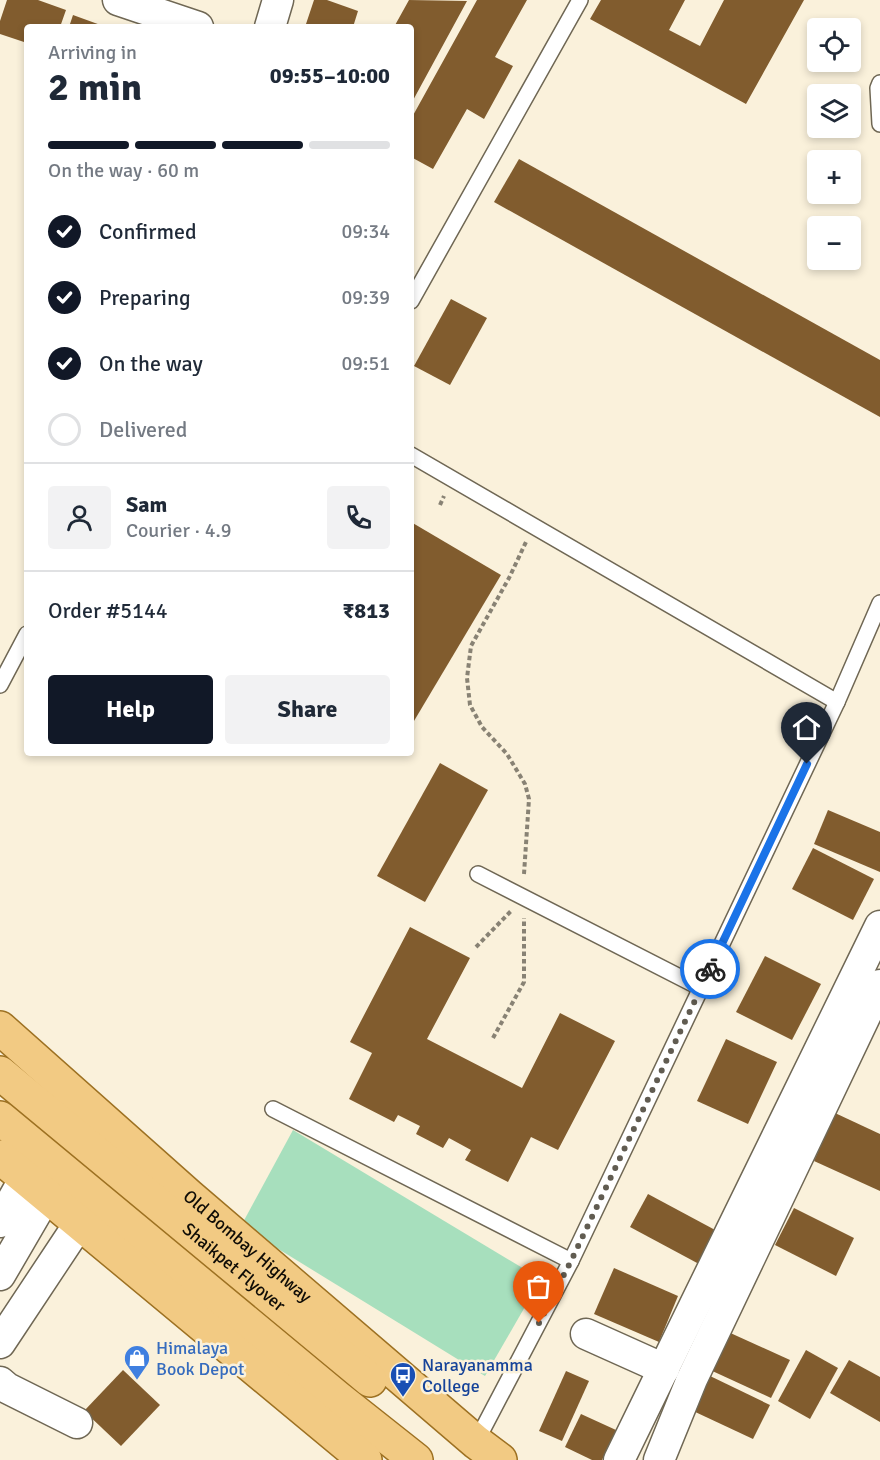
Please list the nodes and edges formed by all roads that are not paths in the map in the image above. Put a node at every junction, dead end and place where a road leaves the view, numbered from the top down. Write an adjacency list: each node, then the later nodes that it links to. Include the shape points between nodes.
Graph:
1 (118, 0): 4 (street)
2 (278, 0): 5 (street)
3 (580, 0): 8 (lane)
4 (189, 24)
5 (271, 24)
6 (880, 83): 7 (lane)
7 (880, 124)
8 (414, 296)
9 (414, 457): 13 (lane)
10 (880, 603): 13 (lane)
11 (24, 640): 12 (lane)
12 (0, 685)
13 (837, 702): 17 (lane)
14 (478, 874): 17 (lane)
15 (880, 926): 30 (street)
16 (880, 986): 37 (street, via 692,1379)
17 (701, 988): 26 (lane)
18 (3, 1036): 33 (main road, Old Bombay Highway)
19 (0, 1073): 33 (main road, Shaikpet Flyover, via 325,1344)
20 (273, 1109): 26 (lane)
21 (0, 1118): 35 (main road, Shaikpet Flyover)
22 (0, 1157): 23 (main road)
23 (35, 1187): 24 (street); 25 (main road); 27 (street)
24 (0, 1222)
25 (79, 1224): 29 (street); 34 (main road)
26 (571, 1261): 33 (lane)
27 (0, 1275)
28 (586, 1334): 30 (street)
29 (0, 1343)
30 (664, 1369): 36 (street)
31 (0, 1382): 32 (street)
32 (77, 1423)
33 (482, 1454)
34 (365, 1460)
35 (416, 1460)
36 (619, 1460)
37 (660, 1460)

